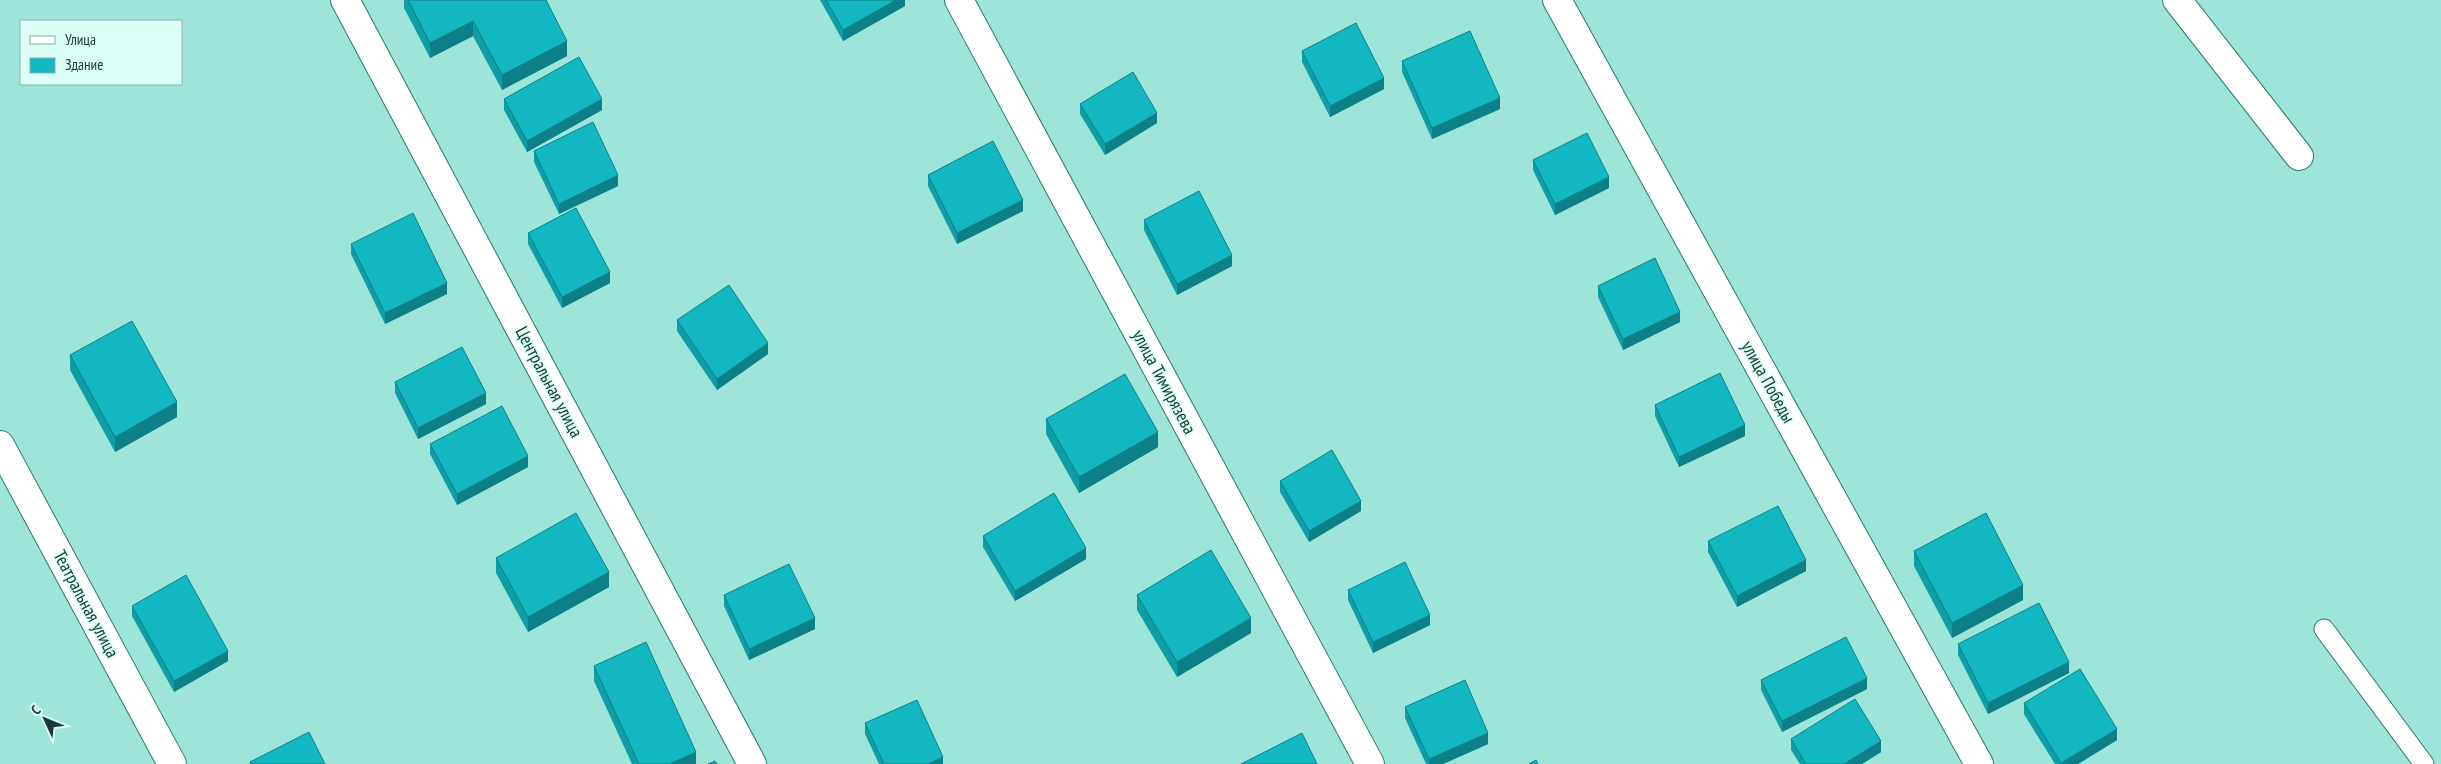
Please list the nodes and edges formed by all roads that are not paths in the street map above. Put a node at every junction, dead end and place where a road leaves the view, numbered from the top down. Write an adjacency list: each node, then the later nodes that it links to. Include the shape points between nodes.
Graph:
1 (346, 0): 9 (street, Центральная улица)
2 (959, 0): 10 (street, улица Тимирязева)
3 (1557, 0): 11 (street, улица Победы)
4 (2177, 0): 5 (street)
5 (2298, 156)
6 (0, 445): 8 (street, Театральная улица)
7 (2324, 629): 12 (lane)
8 (172, 764)
9 (752, 764)
10 (1370, 764)
11 (1979, 764)
12 (2424, 764)

